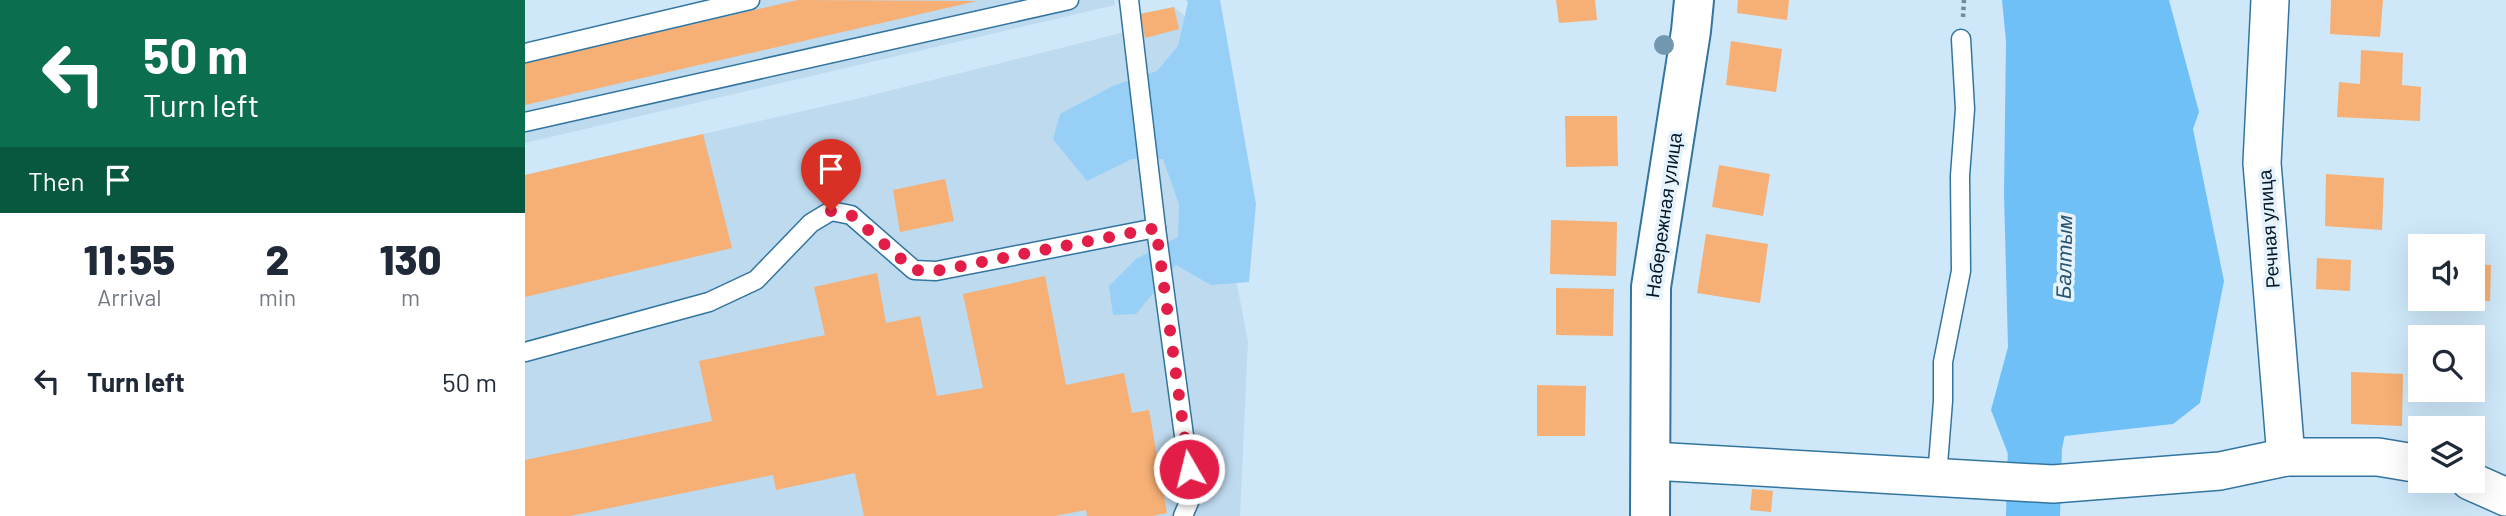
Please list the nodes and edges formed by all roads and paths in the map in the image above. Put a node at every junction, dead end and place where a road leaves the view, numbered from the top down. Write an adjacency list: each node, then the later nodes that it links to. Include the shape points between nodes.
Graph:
1 (750, 0): 7 (lane)
2 (1069, 0): 8 (lane)
3 (1129, 0): 9 (lane)
4 (1693, 0): 12 (street, Набережная улица, via 1651,287)
5 (2270, 0): 11 (street, Речная улица, via 2262,163)
6 (1961, 39): 14 (lane, via 1965,109 1961,271 1943,362)
7 (525, 53)
8 (525, 122)
9 (1156, 228): 10 (lane, via 936,271 914,270 851,215 831,211 811,223 756,280 709,302); 17 (lane, via 1192,495)
10 (525, 352)
11 (2286, 457): 13 (street, via 2378,457); 14 (street, via 2220,471 2053,484)
12 (1652, 461): 14 (street); 18 (street, Набережная улица)
13 (2408, 462)
14 (1937, 477)
15 (2485, 488): 16 (street)
16 (2506, 497)
17 (1183, 516)
18 (1650, 516)

